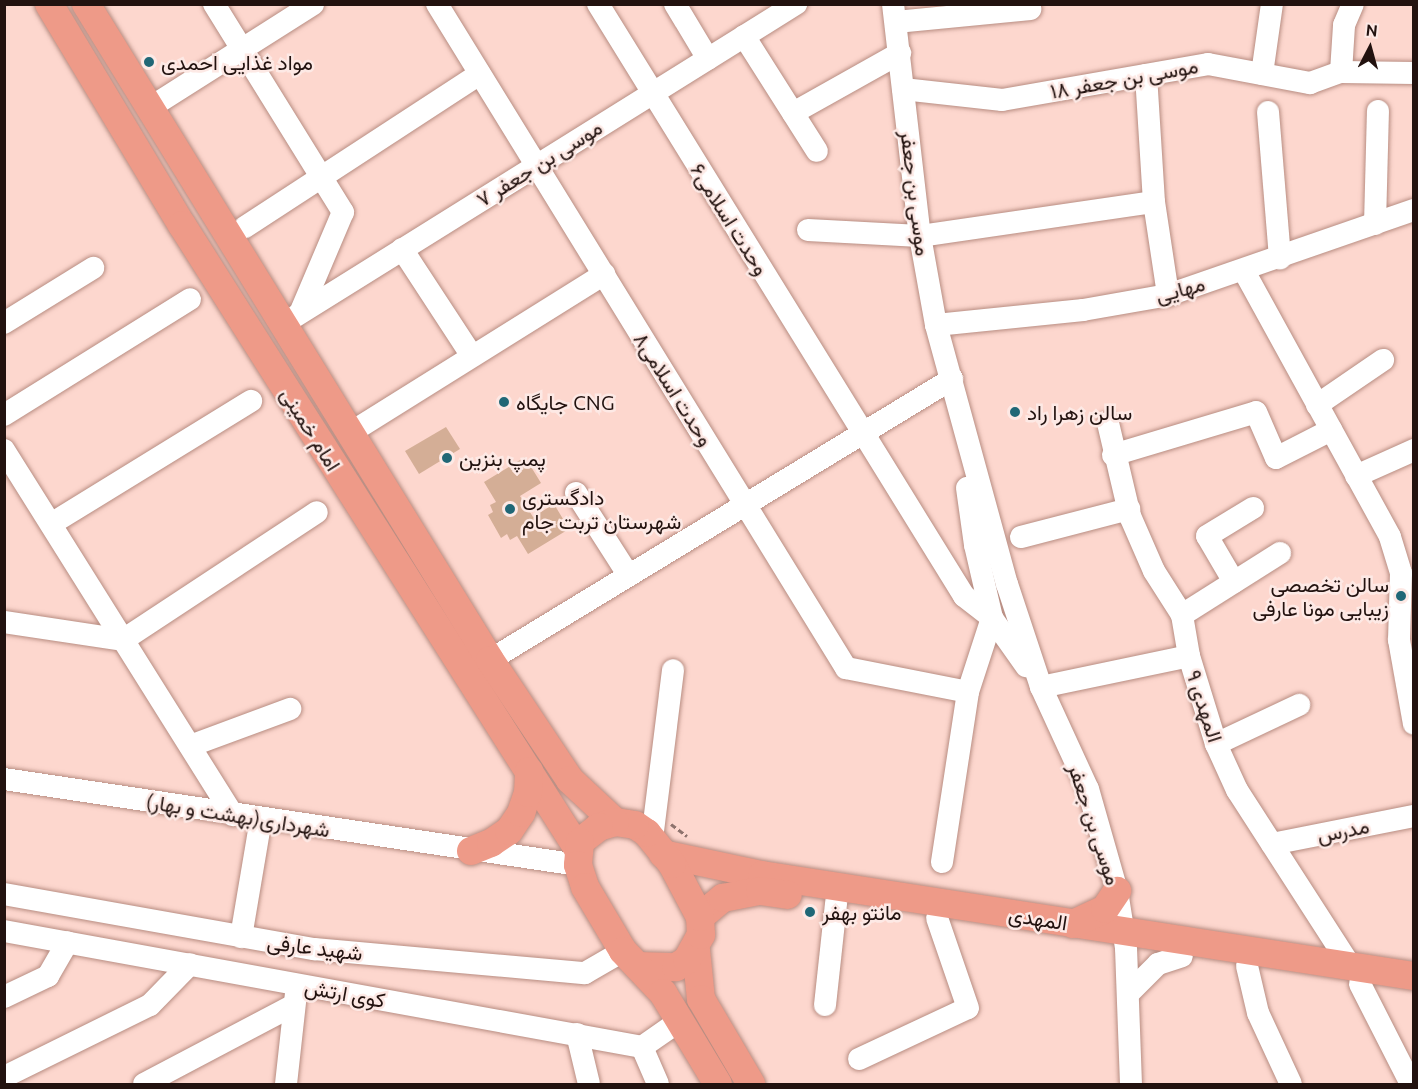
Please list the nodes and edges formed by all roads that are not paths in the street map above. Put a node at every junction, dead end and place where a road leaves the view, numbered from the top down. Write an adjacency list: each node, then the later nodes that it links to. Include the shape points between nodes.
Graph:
1 (49, 4): 35 (main road, امام خمینی)
2 (86, 4): 24 (main road, امام خمینی)
3 (214, 4): 14 (street)
4 (314, 4): 14 (street)
5 (438, 4): 19 (street, وحدت اسلامی۸)
6 (598, 4): 23 (street, وحدت اسلامی۶)
7 (675, 4): 16 (street)
8 (1272, 4): 20 (street)
9 (1353, 4): 17 (street, via 1344,25)
10 (786, 7): 13 (street, موسی بن جعفر ۷)
11 (1030, 9): 12 (street)
12 (895, 13): 15 (street, موسی بن جعفر)
13 (744, 36): 16 (street, موسی بن جعفر ۷); 27 (street)
14 (242, 49): 24 (street); 30 (street)
15 (900, 53): 22 (street, موسی بن جعفر); 27 (street)
16 (708, 59): 23 (street, موسی بن جعفر ۷)
17 (1341, 72): 18 (street, موسی بن جعفر ۱۸); 20 (street, موسی بن جعفر ۱۸, via 1310,83)
18 (1413, 73)
19 (480, 74): 29 (street, وحدت اسلامی۸); 30 (street)
20 (1262, 74): 21 (street, موسی بن جعفر ۱۸, via 1208,64)
21 (1146, 75): 22 (street, موسی بن جعفر ۱۸, via 1002,100); 31 (street)
22 (903, 89): 37 (street, موسی بن جعفر)
23 (652, 93): 29 (street, موسی بن جعفر ۷); 59 (street, وحدت اسلامی۶)
24 (151, 107): 32 (main road, امام خمینی)
25 (1378, 111): 34 (street)
26 (1268, 112): 40 (street)
27 (793, 113): 28 (street)
28 (817, 151)
29 (536, 165): 39 (street, موسی بن جعفر ۷); 44 (street, وحدت اسلامی۸)
30 (322, 177): 38 (street); 47 (street, via 343,212)
31 (1154, 202): 37 (street); 45 (street)
32 (211, 206): 35 (main road, via 201,222); 38 (main road, امام خمینی)
33 (1413, 210): 34 (street, مهایی)
34 (1376, 224): 40 (street, مهایی)
35 (182, 225): 43 (main road, امام خمینی)
36 (808, 230): 37 (street)
37 (920, 236): 49 (street, موسی بن جعفر)
38 (243, 241): 43 (main road, via 220,254); 47 (main road, امام خمینی)
39 (402, 249): 47 (street, موسی بن جعفر ۷); 50 (street)
40 (1280, 259): 42 (street, مهایی)
41 (93, 268): 48 (street)
42 (1244, 271): 45 (street, مهایی); 54 (street)
43 (212, 272): 90 (main road, امام خمینی)
44 (604, 274): 50 (street); 65 (street, وحدت اسلامی۸)
45 (1168, 295): 49 (street, مهایی, via 1083,310)
46 (190, 299): 55 (street)
47 (292, 317): 58 (main road, امام خمینی)
48 (4, 323)
49 (936, 326): 52 (street, موسی بن جعفر)
50 (472, 356): 58 (street)
51 (1383, 360): 54 (street)
52 (952, 379): 59 (street); 76 (street, موسی بن جعفر, via 975,545); 82 (street, موسی بن جعفر, via 994,543)
53 (251, 401): 69 (street)
54 (1317, 405): 57 (street)
55 (4, 415)
56 (1108, 423): 62 (street, المهدی ۹)
57 (1330, 430): 62 (street, via 1276,458 1256,412); 63 (street)
58 (350, 433): 80 (main road, امام خمینی)
59 (863, 434): 65 (street); 76 (street, وحدت اسلامی۶, via 964,596)
60 (4, 450): 69 (street)
61 (1413, 450): 63 (street)
62 (1113, 455): 67 (street, المهدی ۹)
63 (1356, 476): 74 (street, via 1390,537)
64 (576, 493): 72 (street)
65 (746, 505): 72 (street); 83 (street, وحدت اسلامی۸, via 846,668)
66 (1253, 508): 73 (street, via 1207,536)
67 (1129, 509): 70 (street); 75 (street, المهدی ۹, via 1154,571)
68 (317, 512): 78 (street)
69 (51, 524): 78 (street)
70 (1021, 537)
71 (1280, 553): 73 (street)
72 (629, 576): 80 (street)
73 (1234, 582): 75 (street)
74 (1407, 607): 86 (street, via 1399,640)
75 (1182, 615): 79 (street, المهدی ۹)
76 (992, 618): 82 (street, موسی بن جعفر); 83 (street)
77 (4, 622): 78 (street)
78 (123, 640): 89 (street)
79 (1189, 656): 82 (street); 88 (street, المهدی ۹)
80 (490, 660): 87 (main road, امام خمینی)
81 (673, 670): 97 (street)
82 (1041, 687): 101 (street, موسی بن جعفر, via 1088,789)
83 (968, 692): 100 (street)
84 (1299, 705): 88 (street)
85 (290, 709): 89 (street)
86 (1413, 724)
87 (539, 735): 90 (main road, via 538,749); 95 (main road, امام خمینی, via 570,780)
88 (1216, 744): 96 (street, المهدی ۹, via 1237,790)
89 (189, 746): 92 (street)
90 (522, 760): 98 (main road, via 528,793 522,813 509,831); 99 (main road, امام خمینی)
91 (4, 779): 92 (street, شهرداری(بهشت و بهار))
92 (233, 815): 94 (street, شهرداری(بهشت و بهار))
93 (1413, 816): 96 (street, مدرس)
94 (261, 819): 98 (street, شهرداری(بهشت و بهار)); 108 (street)
95 (615, 822): 97 (main road, via 635,825); 99 (main road, via 599,827 580,842)
96 (1272, 844): 116 (street, المهدی ۹)
97 (657, 846): 104 (main road); 106 (main road, المهدی, via 762,875)
98 (471, 851): 99 (street, شهرداری(بهشت و بهار))
99 (578, 857): 113 (main road, امام خمینی, via 585,887)
100 (942, 862)
101 (1117, 891): 106 (main road, via 1105,909); 109 (street, موسی بن جعفر)
102 (4, 894): 108 (street, شهید عارفی)
103 (836, 903): 104 (main road, المهدی, via 760,891 723,898); 105 (main road, المهدی); 122 (street)
104 (700, 917): 111 (main road, via 701,935)
105 (937, 918): 109 (main road, المهدی); 128 (street, via 968,1008)
106 (1073, 924): 109 (main road, المهدی)
107 (4, 931): 110 (street, کوی ارتش)
108 (242, 936): 113 (street, شهید عارفی, via 314,949 585,973)
109 (1125, 940): 112 (main road, المهدی); 116 (main road, المهدی); 120 (street, موسی بن جعفر)
110 (68, 942): 114 (street, کوی ارتش); 121 (street, via 48,976)
111 (696, 950): 113 (main road, via 676,967); 127 (main road, via 701,999)
112 (1182, 956): 115 (main road, المهدی); 120 (street, via 1158,964)
113 (630, 958): 124 (main road, امام خمینی, via 663,993)
114 (190, 964): 118 (street, کوی ارتش); 130 (street, via 150,1005)
115 (1247, 966): 116 (main road, المهدی); 137 (street, via 1258,1013)
116 (1355, 975): 117 (main road, المهدی); 119 (main road, المهدی); 138 (street, المهدی ۹)
117 (1413, 976)
118 (300, 984): 123 (street); 125 (street, کوی ارتش)
119 (1413, 992)
120 (1129, 993): 136 (street, موسی بن جعفر)
121 (4, 997)
122 (825, 1005)
123 (292, 1006): 131 (street); 132 (street)
124 (678, 1022): 126 (street); 129 (main road, امام خمینی)
125 (577, 1034): 126 (street, کوی ارتش); 133 (street)
126 (642, 1047): 134 (street)
127 (734, 1055): 129 (main road, via 725,1049 711,1050); 135 (main road)
128 (859, 1059)
129 (713, 1076)
130 (4, 1077)
131 (144, 1084)
132 (286, 1084)
133 (589, 1084)
134 (658, 1084)
135 (752, 1084)
136 (1131, 1084)
137 (1291, 1084)
138 (1411, 1084)

